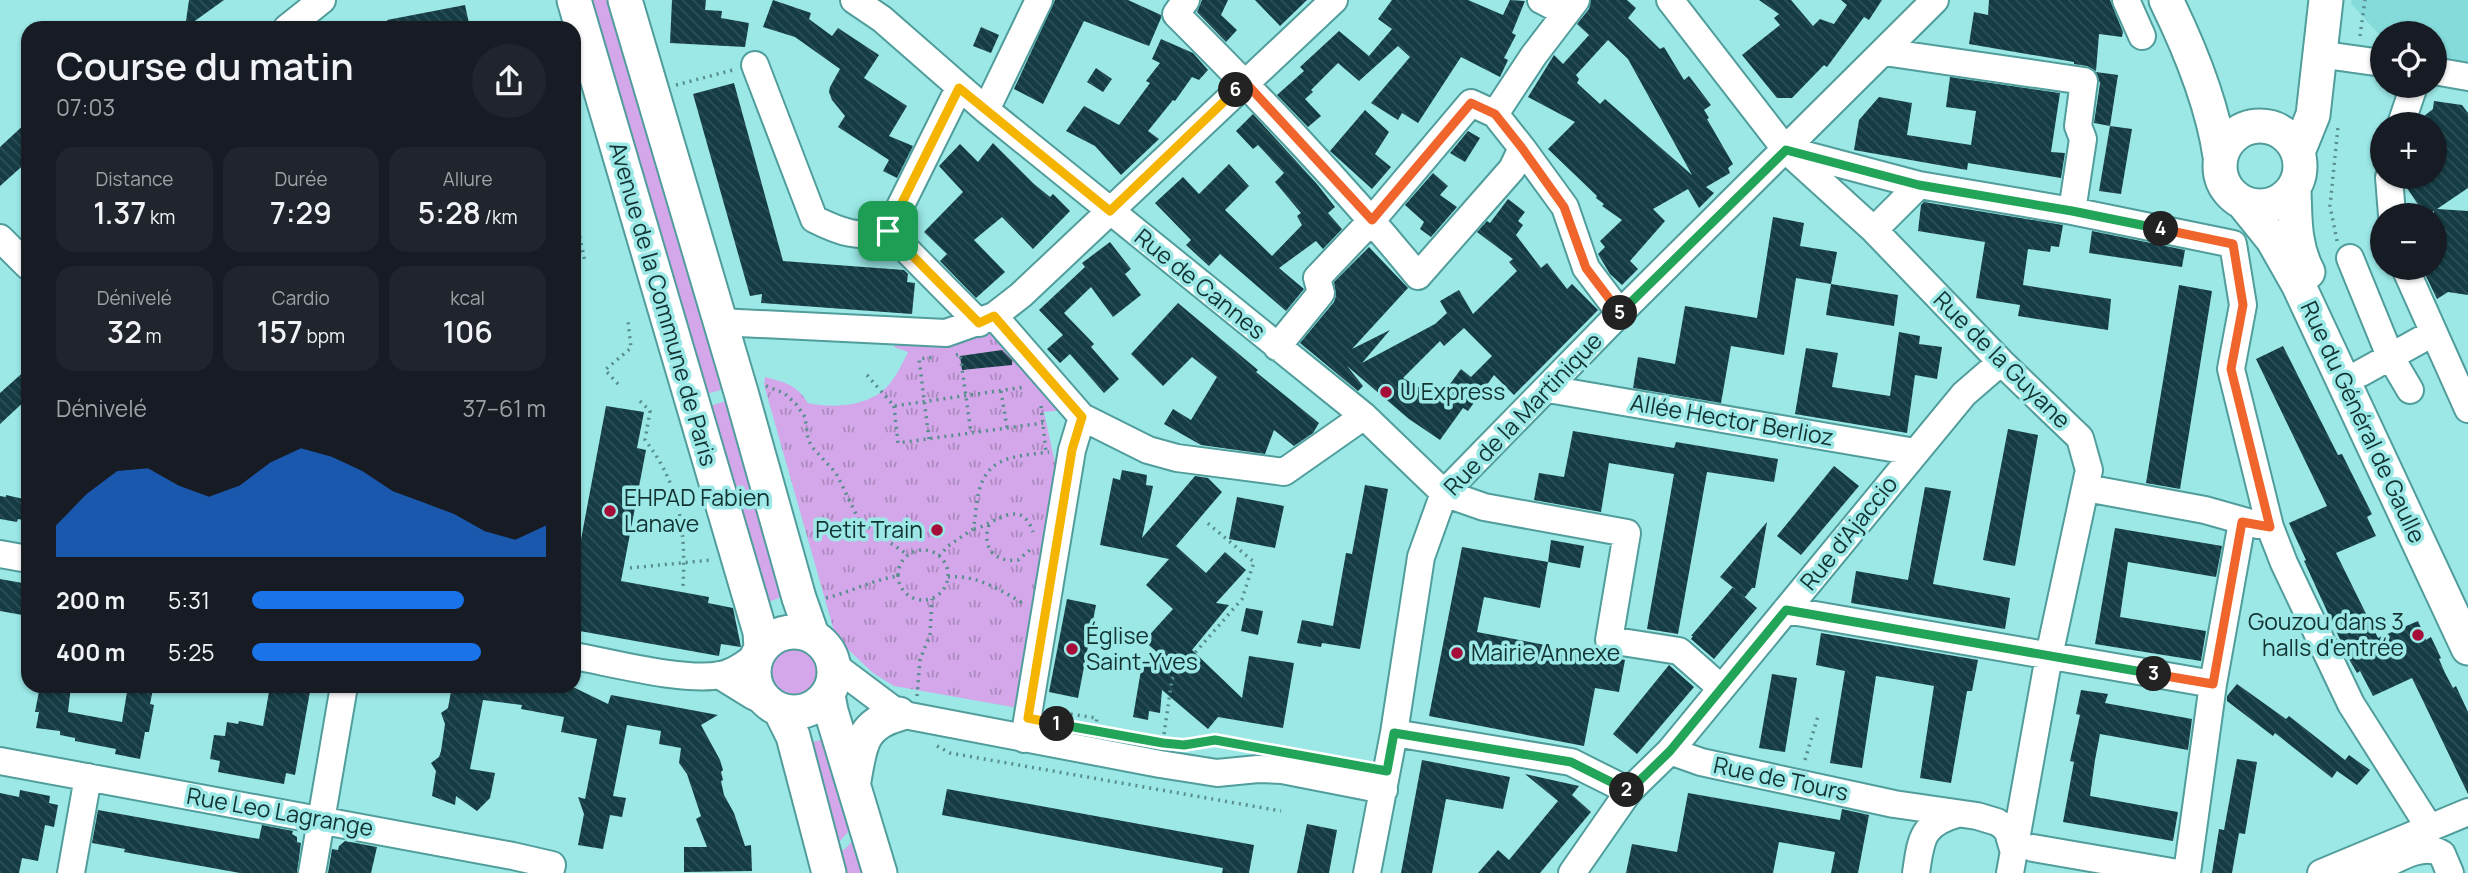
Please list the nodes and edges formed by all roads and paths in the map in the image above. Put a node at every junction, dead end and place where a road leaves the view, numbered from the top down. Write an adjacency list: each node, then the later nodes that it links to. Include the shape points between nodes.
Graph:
1 (322, 0): 16 (street)
2 (574, 0): 17 (main road, Avenue de la Commune de Paris)
3 (625, 0): 29 (main road)
4 (854, 0): 28 (street, Rue de Cannes)
5 (1039, 0): 30 (street)
6 (1186, 0): 27 (street, via 1176,14)
7 (1334, 0): 27 (street)
8 (1541, 0): 15 (street)
9 (1935, 0): 21 (street, Rue de la Martinique)
10 (2126, 0): 19 (street)
11 (2166, 0): 20 (main road)
12 (2326, 0): 24 (main road)
13 (2365, 0): 22 (path)
14 (1677, 3): 35 (street, Rue de la Guyane)
15 (1571, 6): 31 (street)
16 (295, 21)
17 (580, 21)
18 (581, 24): 105 (main road, Avenue de la Commune de Paris, via 760,632)
19 (2142, 36)
20 (2184, 38): 33 (main road, via 2230,104); 37 (main road)
21 (1884, 52): 35 (street, Rue de la Martinique); 42 (street, via 2084,81 2078,126 2083,139)
22 (2369, 61): 24 (street)
23 (755, 65): 29 (path); 45 (street, via 814,219 838,231 871,236)
24 (2317, 68): 33 (main road, via 2297,106); 36 (main road, via 2313,115)
25 (2447, 73): 26 (street)
26 (2468, 77)
27 (1245, 82): 41 (street); 43 (street)
28 (959, 88): 30 (street, Rue de Cannes); 45 (street)
29 (652, 90): 53 (main road)
30 (986, 110): 41 (street, Rue de Cannes)
31 (1495, 114): 34 (street); 43 (street, via 1471,103)
32 (2338, 125): 47 (path, via 2330,206 2339,251)
33 (2260, 126): 36 (main road, via 2285,135); 37 (main road, via 2239,131)
34 (1522, 148): 43 (street, via 1512,169 1418,276); 50 (street, via 1564,207 1586,268)
35 (1786, 150): 38 (street); 44 (street, Rue de la Guyane); 50 (street, Rue de la Martinique)
36 (2298, 152): 39 (main road, via 2301,164)
37 (2220, 156): 40 (main road, via 2223,184)
38 (1919, 185): 42 (street); 44 (street)
39 (2294, 190): 40 (main road, via 2266,207); 58 (main road, Rue du Général de Gaulle, via 2299,257)
40 (2244, 204): 104 (main road, Rue du Général de Gaulle, via 2273,240 2298,284)
41 (1110, 211): 51 (street, via 1021,295); 55 (street, Rue de Cannes)
42 (2072, 211): 84 (street, via 2233,244 2243,305 2231,369)
43 (1372, 220): 55 (street, via 1317,278 1321,293)
44 (1874, 230): 57 (street, Rue de la Guyane)
45 (888, 231): 51 (street)
46 (581, 246): 48 (path)
47 (2350, 258): 56 (street)
48 (584, 262)
49 (2410, 280): 54 (street)
50 (1620, 313): 63 (street, Rue de la Martinique)
51 (986, 319): 53 (street, via 946,333); 72 (street)
52 (628, 321): 60 (path, via 631,348 605,370)
53 (719, 322): 103 (main road)
54 (2433, 333): 56 (street); 70 (street)
55 (1276, 347): 71 (street, Rue de Cannes)
56 (2390, 356): 58 (street); 64 (street)
57 (2001, 362): 78 (street, Rue d'Ajaccio, via 1964,394); 79 (street, Rue de la Guyane, via 2080,438 2089,470)
58 (2361, 373): 100 (main road, Rue du Général de Gaulle)
59 (867, 375): 69 (path)
60 (618, 384)
61 (764, 385): 89 (path, via 784,393 805,416 812,447 836,473 860,522)
62 (1026, 387): 65 (path)
63 (1548, 388): 78 (street, Allée Hector Berlioz); 80 (street, Rue de la Martinique)
64 (2410, 390)
65 (1001, 391): 66 (path); 74 (path)
66 (966, 396): 68 (path); 68 (path, via 960,354 919,359); 75 (path)
67 (640, 401): 93 (path, via 650,411 645,440 673,487 681,517)
68 (924, 402): 69 (path); 76 (path)
69 (894, 406): 76 (path, via 898,443)
70 (2468, 409)
71 (1364, 416): 72 (street, via 1284,472 1177,458 1148,450); 80 (street, Rue de Cannes)
72 (1082, 417): 77 (street)
73 (1043, 423): 74 (path)
74 (1007, 428): 75 (path)
75 (971, 433): 76 (path)
76 (929, 439)
77 (1072, 450): 85 (path, via 1012,456 997,462 980,486); 102 (street)
78 (1915, 452): 101 (street, Rue d'Ajaccio)
79 (2086, 488): 82 (street, via 2205,510); 106 (street, Rue de la Guyane)
80 (1444, 493): 111 (street, via 1484,507 1627,533 1609,640 1679,651); 118 (street, Rue de la Martinique, via 1421,557)
81 (1205, 520): 120 (path, via 1254,562 1242,599 1172,679 1163,743)
82 (2242, 522): 84 (street); 110 (street)
83 (989, 525): 85 (path); 86 (path, via 1002,515 1017,514 1029,523); 87 (path, via 989,549 1001,560 1018,560)
84 (2270, 527): 136 (street, via 2351,704)
85 (973, 529): 90 (path)
86 (1034, 537)
87 (1033, 545)
88 (0, 554): 91 (street)
89 (908, 555): 90 (path, via 921,550); 95 (path)
90 (939, 556): 96 (path)
91 (21, 558)
92 (720, 559): 93 (path)
93 (684, 562): 94 (path); 97 (path)
94 (630, 568)
95 (898, 576): 98 (path); 99 (path, via 907,595)
96 (948, 578): 99 (path, via 943,591); 102 (path, via 960,576 989,585)
97 (683, 586)
98 (817, 597)
99 (932, 599): 113 (path, via 917,699)
100 (2468, 603)
101 (1786, 610): 106 (street); 111 (street, Rue d'Ajaccio)
102 (1044, 616): 115 (street)
103 (812, 635): 105 (main road, via 784,633); 109 (main road, via 827,648)
104 (2468, 648)
105 (760, 651): 108 (street, via 733,671); 114 (main road, via 755,684)
106 (2049, 656): 110 (street); 138 (street, Rue de la Guyane)
107 (581, 657): 108 (street, via 678,674)
108 (719, 675): 114 (street)
109 (832, 682): 113 (street); 114 (main road, via 819,705 807,711 793,713); 128 (main road, via 831,712)
110 (2213, 684): 148 (street)
111 (1721, 688): 124 (street, Rue d'Ajaccio)
112 (343, 693): 135 (street)
113 (903, 705): 119 (street); 128 (main road, via 868,729)
114 (773, 706): 142 (main road, via 793,736)
115 (1030, 707): 117 (path, via 1097,718); 119 (street)
116 (1818, 716): 127 (path)
117 (1095, 731)
118 (1394, 733): 129 (street, Rue de la Martinique); 130 (street, via 1571,762)
119 (1024, 739): 129 (street, via 1217,773 1282,771)
120 (1174, 744)
121 (1184, 745): 123 (path, via 1215,740)
122 (938, 746): 132 (path, via 950,753)
123 (1254, 747)
124 (1670, 751): 127 (street, Rue de Tours); 130 (street, Rue d'Ajaccio)
125 (0, 761): 126 (street, Rue Leo Lagrange)
126 (88, 777): 135 (street, Rue Leo Lagrange); 139 (street)
127 (1799, 782): 131 (street, Rue de Tours)
128 (854, 783): 143 (main road)
129 (1384, 790): 144 (street, Rue de la Martinique)
130 (1629, 791): 145 (street, Rue d'Ajaccio)
131 (1894, 804): 134 (street, Rue de Tours); 137 (street, via 1916,825)
132 (1281, 811)
133 (2468, 812): 136 (street)
134 (1957, 814): 137 (street, via 1934,823); 138 (street, Rue de Tours, via 1997,822 2008,832)
135 (321, 819): 140 (street); 141 (street, Rue Leo Lagrange, via 552,865)
136 (2429, 827): 149 (street)
137 (1921, 840): 146 (street)
138 (2019, 856): 147 (street)
139 (71, 873)
140 (312, 873)
141 (550, 873)
142 (829, 873)
143 (880, 873)
144 (1367, 873)
145 (1572, 873)
146 (1916, 873)
147 (2178, 873)
148 (2187, 873)
149 (2321, 873)
150 (2369, 873): 151 (street, via 2430,849 2442,854)
151 (2450, 873)

